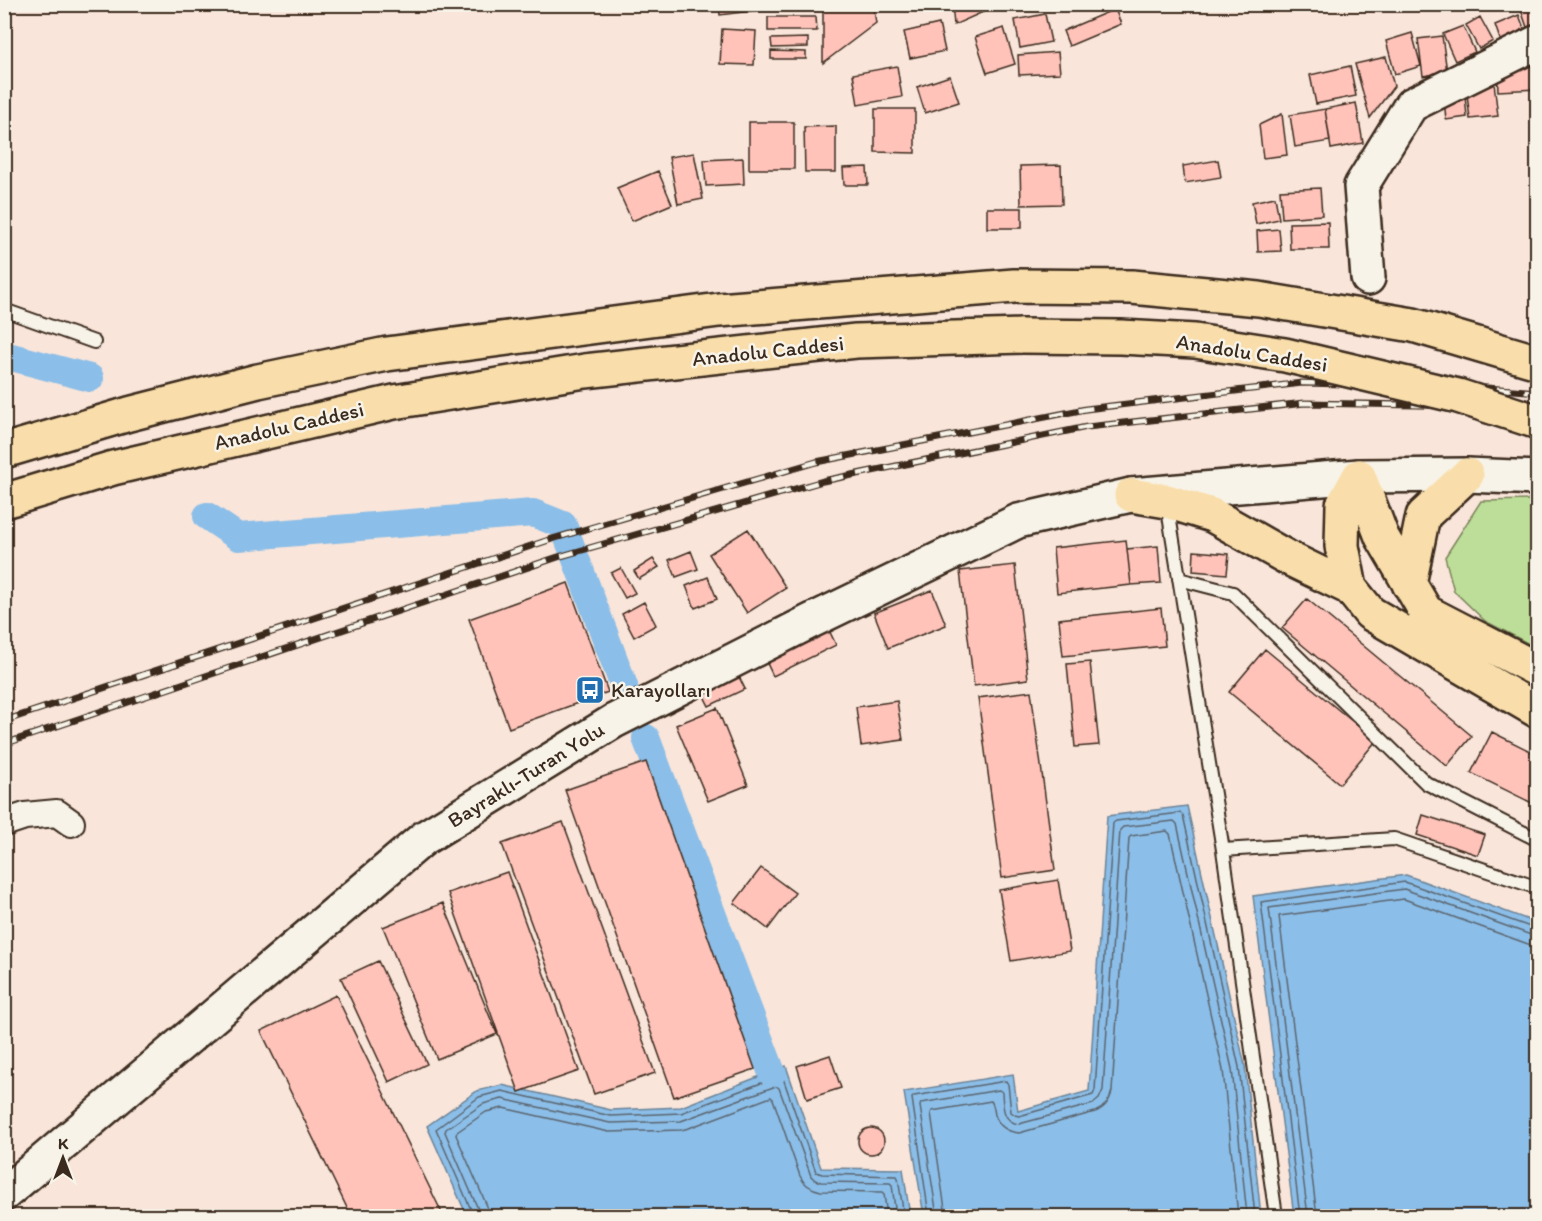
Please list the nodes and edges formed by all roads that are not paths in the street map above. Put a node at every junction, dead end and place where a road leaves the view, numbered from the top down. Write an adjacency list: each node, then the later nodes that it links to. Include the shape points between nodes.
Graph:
1 (1538, 42): 2 (street, via 1411,105 1361,186)
2 (1368, 278)
3 (4, 310): 4 (lane)
4 (94, 342)
5 (1538, 362): 7 (highway, Anadolu Caddesi, via 1413,325 1259,298 1132,287 1014,286 719,310 387,354 258,381)
6 (1538, 422): 12 (highway, Anadolu Caddesi, bridge, via 1458,396 1285,354 1195,341 1022,336 856,341 585,371 394,402 113,468)
7 (4, 451)
8 (1467, 475): 9 (street, Bayraklı-Turan Yolu); 10 (street); 15 (highway, via 1424,516)
9 (1359, 476): 11 (street, Bayraklı-Turan Yolu); 15 (highway, via 1382,537); 16 (highway, via 1343,505 1342,546)
10 (1538, 478)
11 (1131, 495): 13 (highway); 24 (street, Bayraklı-Turan Yolu, via 1018,521 811,621 614,721 424,838)
12 (4, 501)
13 (1167, 501): 14 (lane); 16 (highway, via 1212,515)
14 (1179, 579): 21 (lane, via 1233,593 1426,783); 22 (lane)
15 (1408, 584): 17 (highway, via 1426,612)
16 (1350, 588): 18 (highway, via 1370,613)
17 (1538, 670)
18 (1538, 711)
19 (4, 823): 20 (street, via 57,813)
20 (71, 823)
21 (1538, 840)
22 (1223, 850): 23 (lane, via 1394,839); 25 (lane)
23 (1538, 888)
24 (4, 1194)
25 (1276, 1216)

